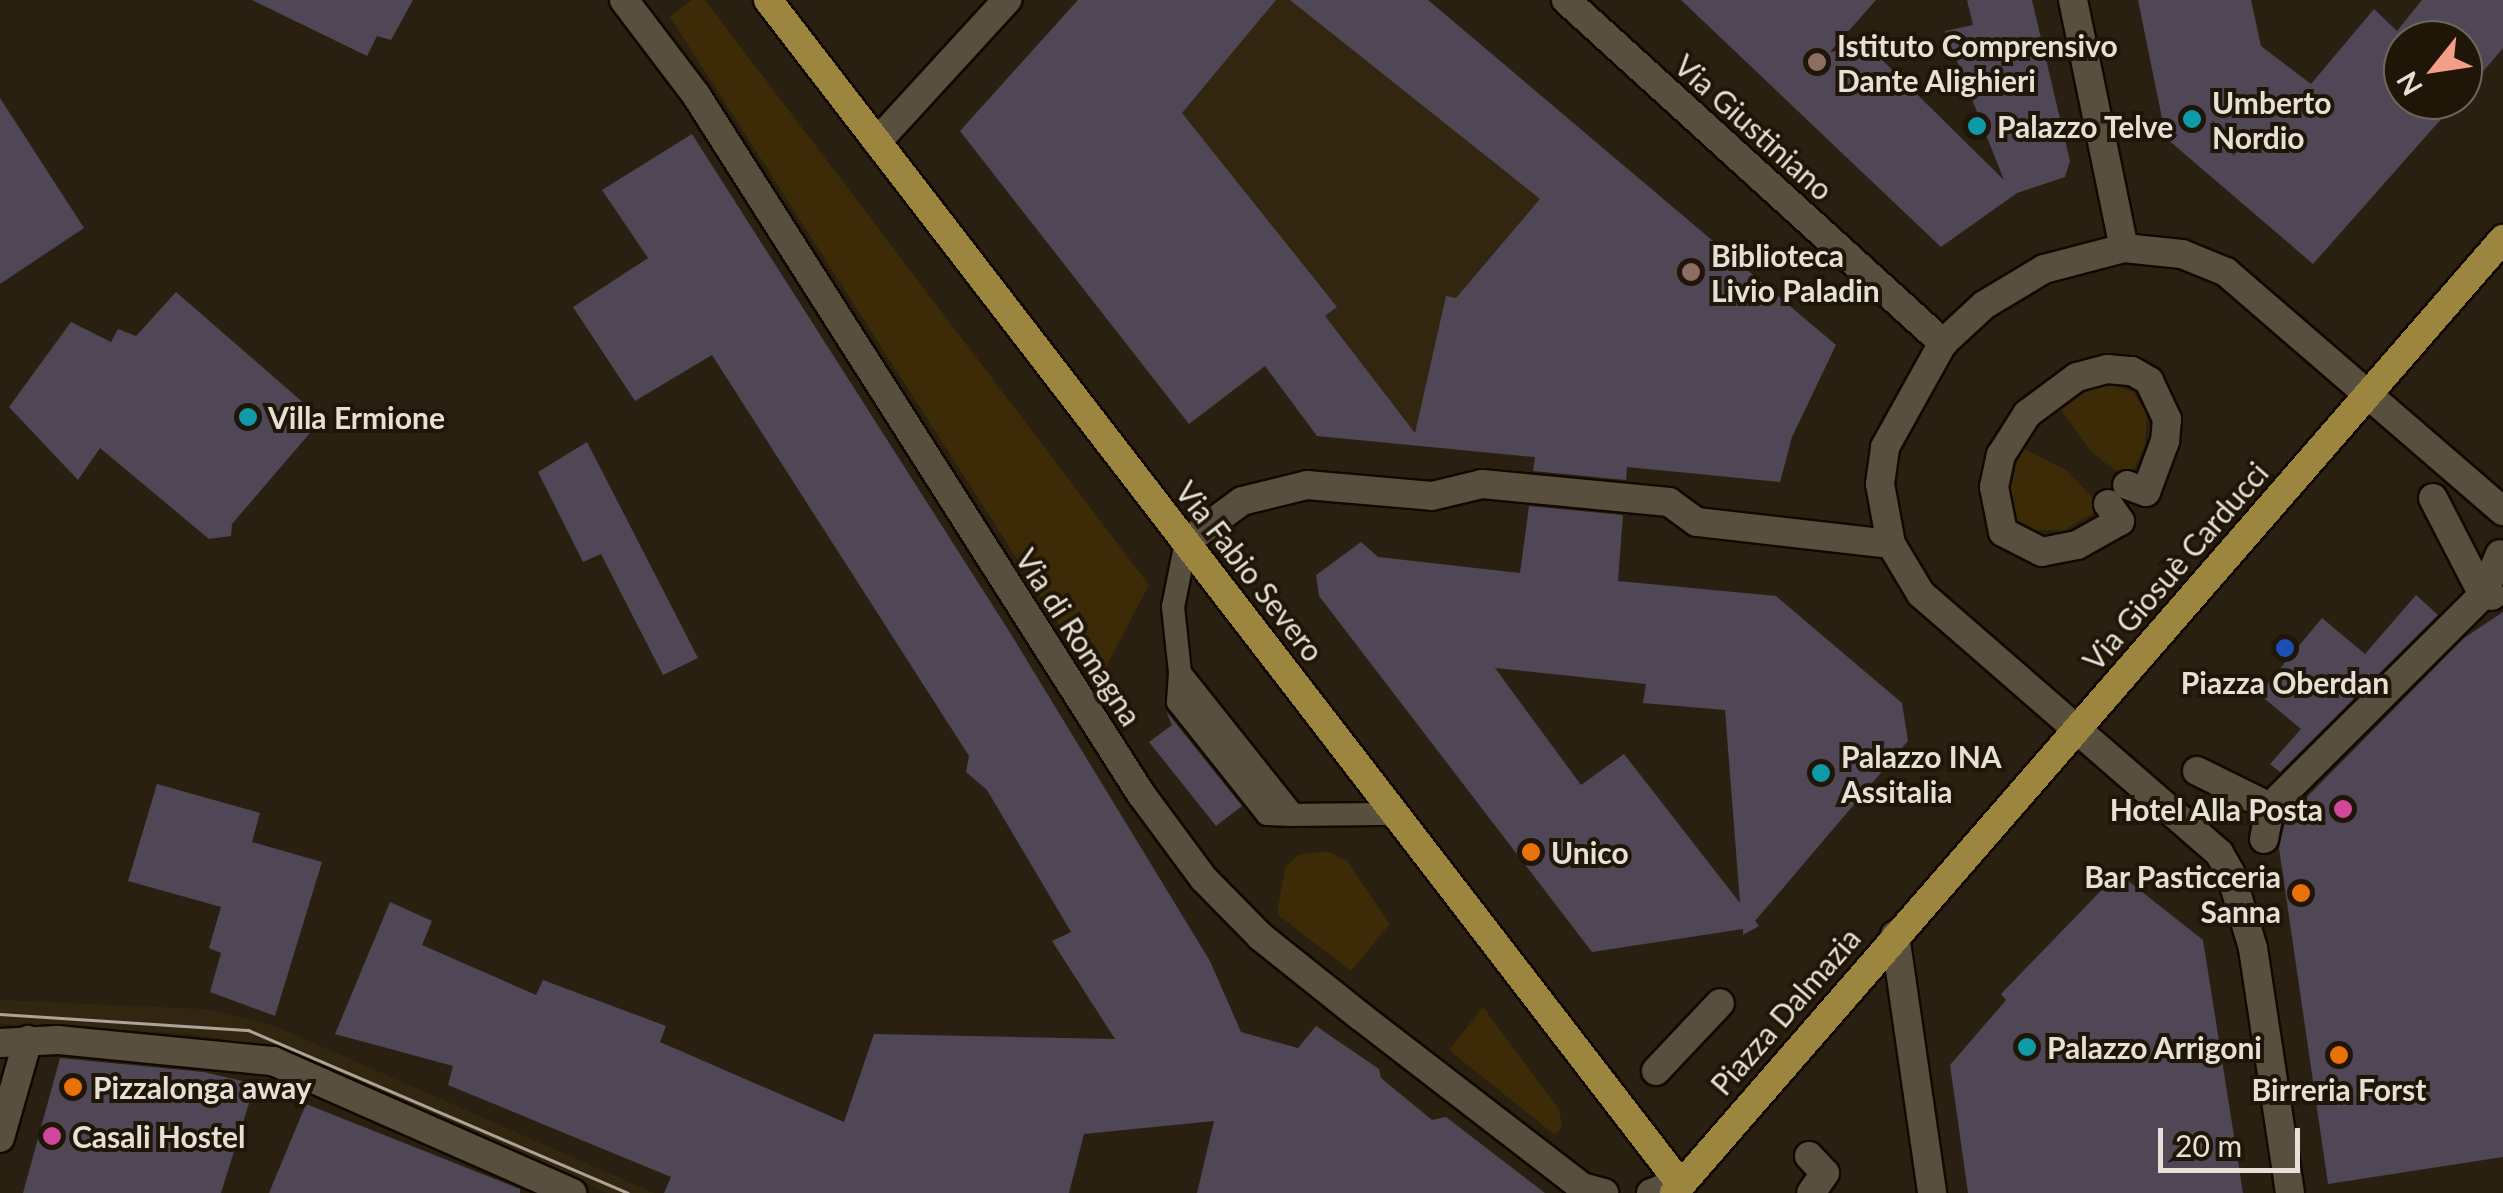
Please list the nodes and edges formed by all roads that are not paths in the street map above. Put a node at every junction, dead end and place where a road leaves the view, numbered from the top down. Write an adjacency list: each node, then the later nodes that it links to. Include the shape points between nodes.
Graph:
1 (624, 0): 33 (street, Via di Romagna, via 696,95 1141,794 1204,879 1261,936 1348,1006 1582,1187)
2 (768, 0): 6 (main road, Via Fabio Severo)
3 (1007, 0): 6 (street)
4 (1566, 0): 9 (street, Via Giustiniano)
5 (2073, 0): 8 (street)
6 (878, 142): 15 (main road, Via Fabio Severo)
7 (2503, 239): 10 (main road, Via Giosuè Carducci)
8 (2124, 248): 9 (street, via 2044,269 1984,305); 10 (street, via 2182,254 2226,272)
9 (1943, 344): 16 (street, via 1885,448 1880,484)
10 (2370, 391): 14 (street); 20 (main road, Via Giosuè Carducci)
11 (2176, 459): 13 (street)
12 (2433, 498): 19 (street)
13 (2125, 500): 13 (street, via 2077,545 2042,552 2011,538 1996,518 1994,488 2018,439 2051,402 2107,369 2132,371 2150,382 2168,419); 18 (street)
14 (2503, 512)
15 (1186, 542): 16 (street, via 1242,501 1307,485 1432,496 1482,484 1669,502 1696,522); 23 (main road, Via Fabio Severo); 23 (lane, via 1173,608 1180,674 1293,815)
16 (1891, 544): 20 (street, via 1920,594)
17 (2500, 554): 19 (street)
18 (2082, 562)
19 (2493, 596): 22 (street)
20 (2075, 729): 25 (main road, Via Giosuè Carducci); 37 (street, via 2219,853 2243,908)
21 (2197, 770): 22 (street)
22 (2270, 807): 24 (street)
23 (1396, 814): 31 (main road, Via Fabio Severo)
24 (2264, 840)
25 (1895, 934): 31 (main road, Piazza Dalmazia); 36 (street, Piazza Dalmazia)
26 (1720, 1003): 28 (street, via 1688,1055)
27 (14, 1041): 29 (street); 32 (street, via 273,1061)
28 (1656, 1071)
29 (0, 1138)
30 (1809, 1156): 35 (street, via 1825,1173)
31 (1676, 1188): 34 (street)
32 (572, 1193)
33 (1604, 1193)
34 (1652, 1193)
35 (1811, 1193)
36 (1932, 1193)
37 (2290, 1193)

